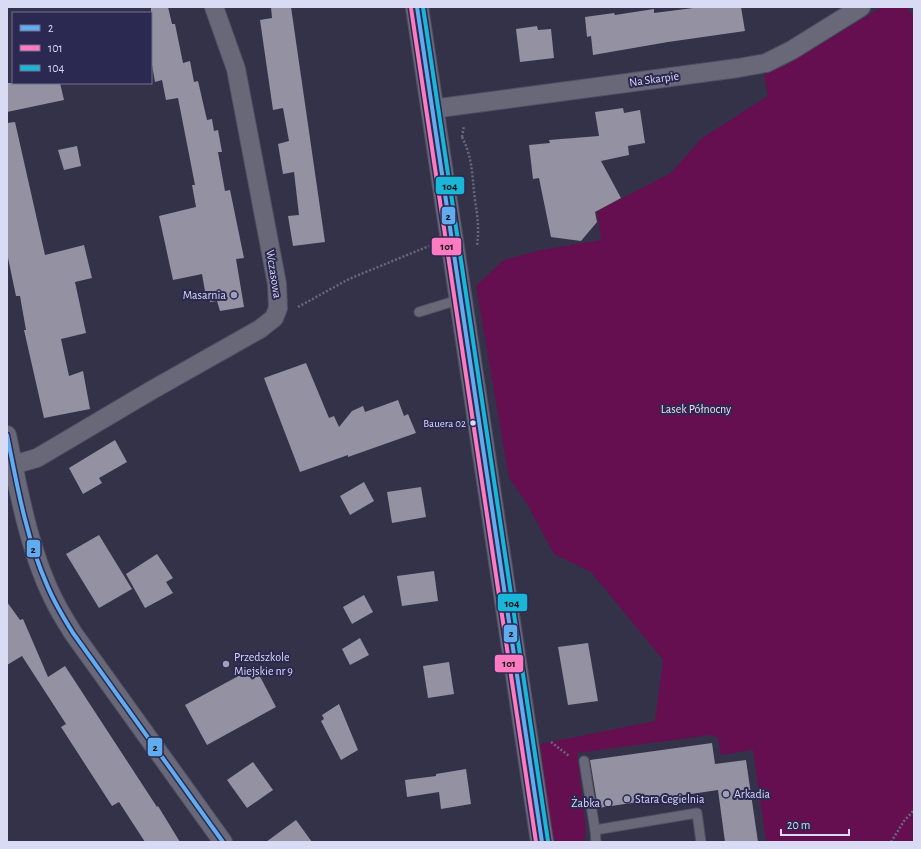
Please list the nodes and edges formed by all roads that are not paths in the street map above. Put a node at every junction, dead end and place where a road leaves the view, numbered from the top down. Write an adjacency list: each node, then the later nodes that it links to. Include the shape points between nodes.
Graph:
1 (214, 7): 8 (street, Wczasowa, via 236,69 277,284 278,308 274,318 260,329 38,458)
2 (417, 7): 4 (main road)
3 (861, 7): 4 (street, Na Skarpie, via 792,50 766,63)
4 (432, 109): 5 (main road)
5 (460, 299): 6 (lane); 12 (main road)
6 (419, 312)
7 (7, 435): 8 (street)
8 (13, 465): 11 (street, via 40,567 55,603 73,633)
9 (584, 761): 10 (lane)
10 (595, 830): 13 (lane); 14 (lane, via 697,813)
11 (223, 842)
12 (542, 842)
13 (596, 842)
14 (701, 842)

